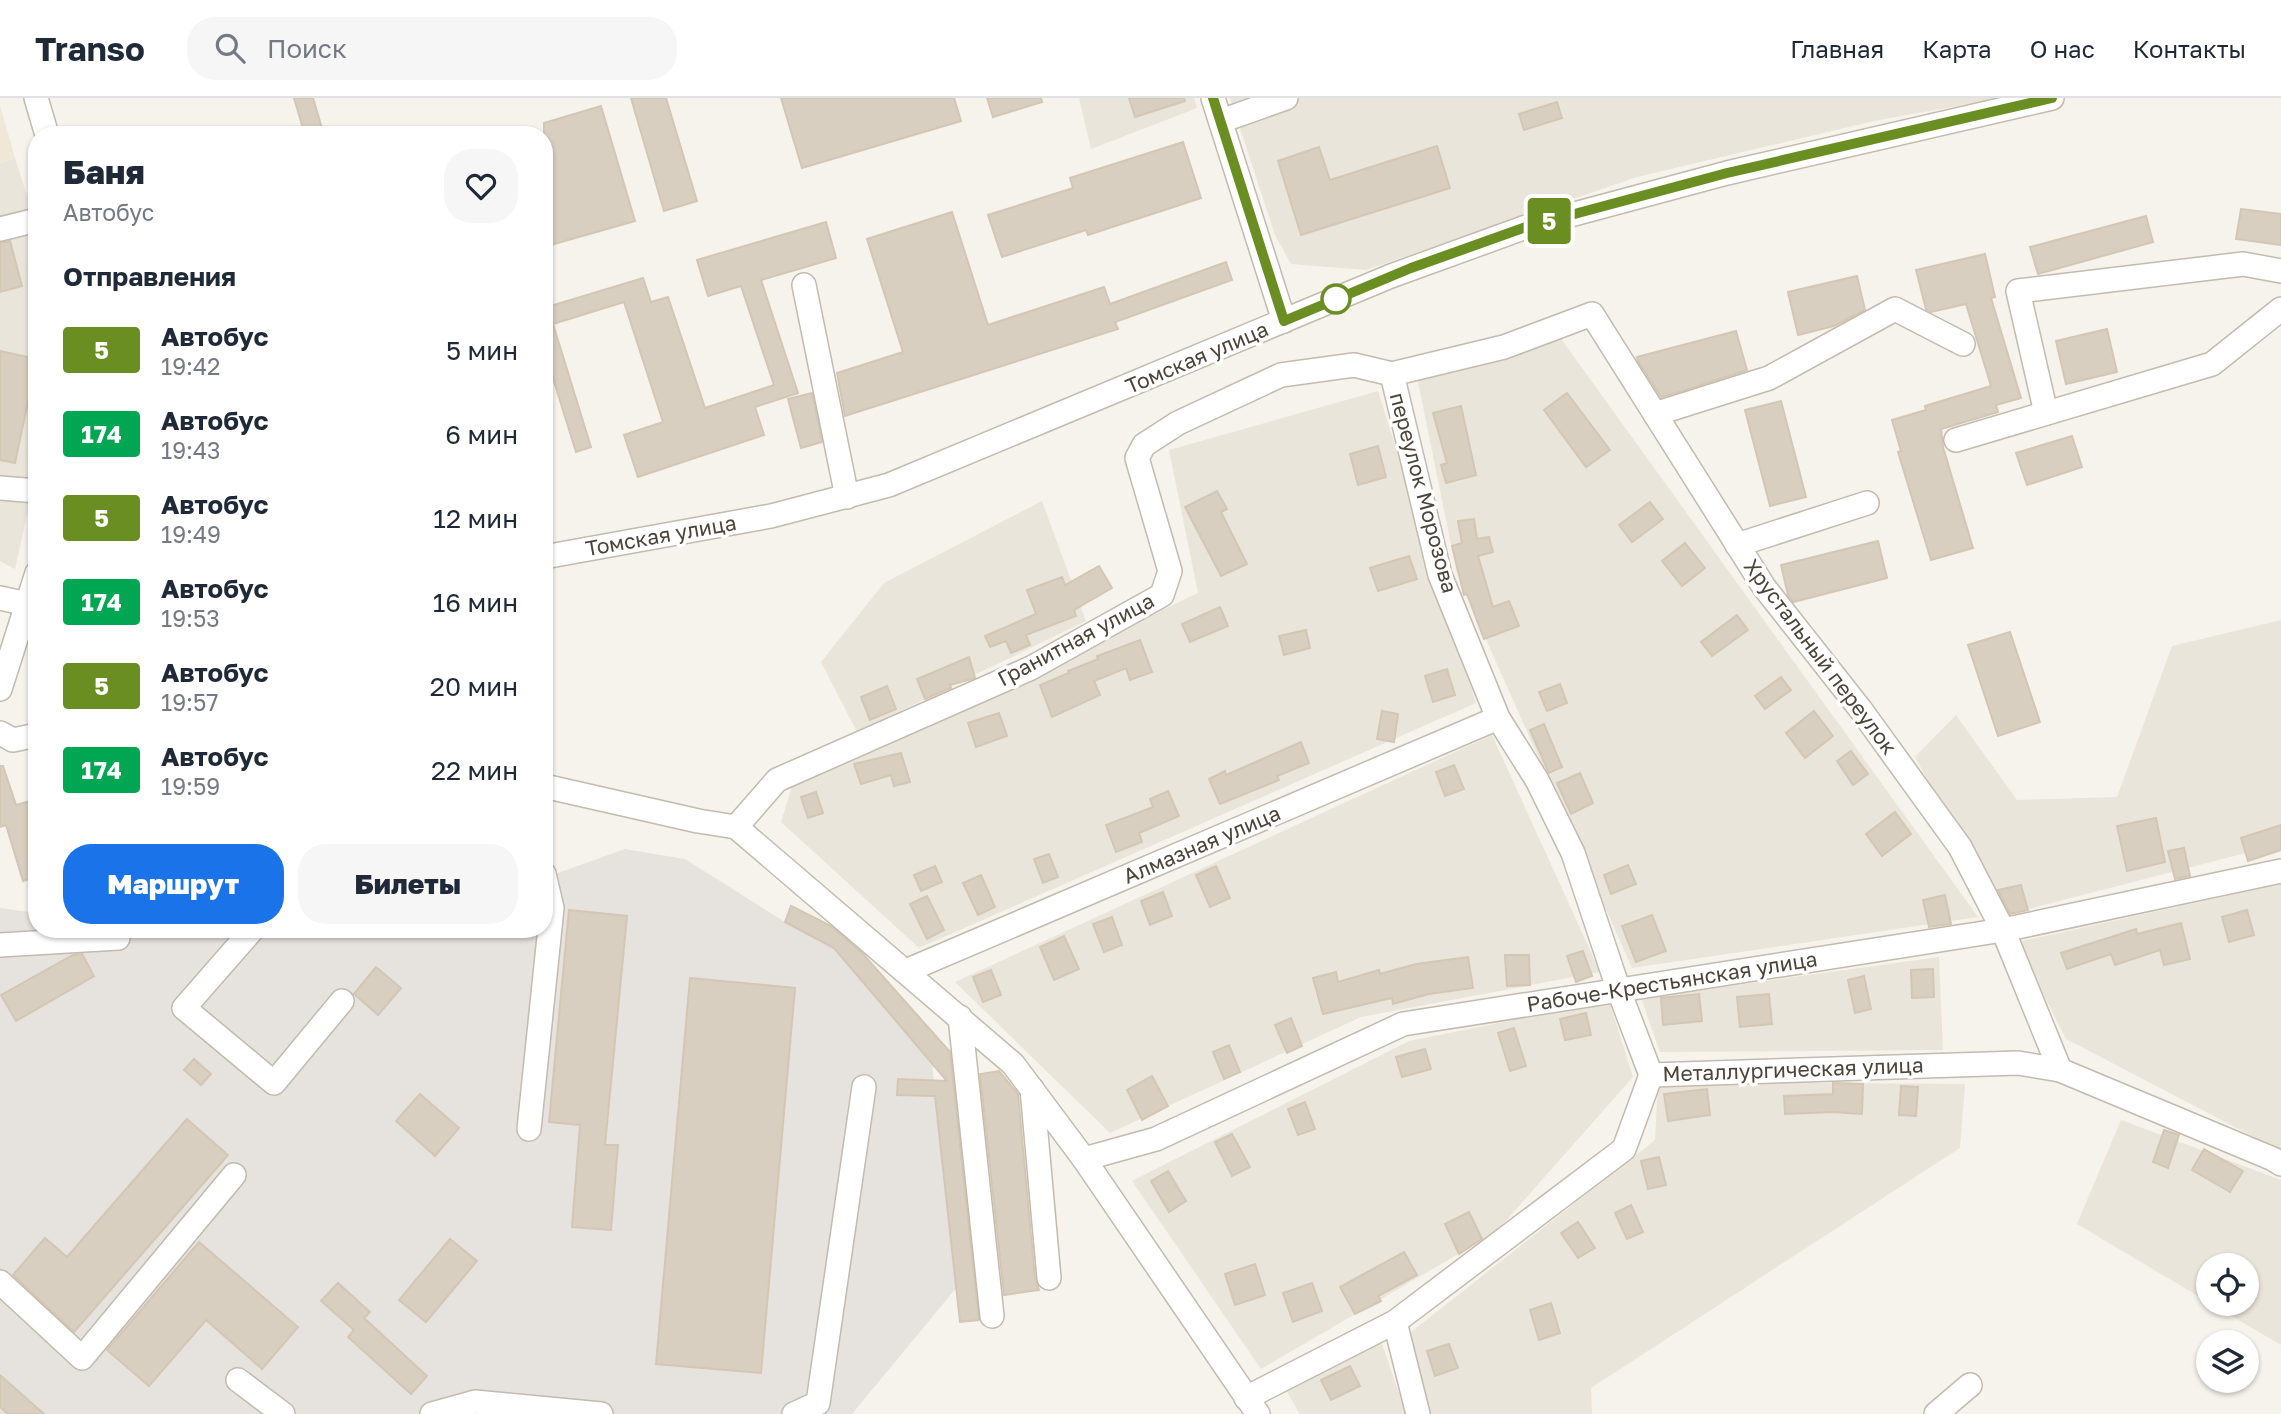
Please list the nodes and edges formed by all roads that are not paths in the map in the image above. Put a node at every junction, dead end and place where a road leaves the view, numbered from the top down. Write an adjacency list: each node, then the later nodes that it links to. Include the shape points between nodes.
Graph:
1 (36, 98): 6 (street)
2 (1213, 98): 5 (street)
3 (1286, 98): 5 (street)
4 (2052, 98): 13 (street, Томская улица, via 1727,173 1526,227 1403,271)
5 (1221, 121): 13 (street)
6 (44, 126)
7 (28, 222): 8 (street)
8 (0, 229)
9 (2281, 271): 16 (street, via 2243,264 2018,291)
10 (804, 285): 21 (street)
11 (2281, 309): 16 (street, via 2212,363)
12 (1592, 314): 15 (street, Гранитная улица, via 1504,347); 17 (street, Хрустальный переулок)
13 (1284, 321): 21 (street, Томская улица, via 889,485)
14 (1963, 344): 17 (street, via 1895,309 1769,378)
15 (1392, 374): 29 (street, переулок Морозова, via 1440,575); 33 (street, Гранитная улица, via 1354,365 1281,375 1178,423 1144,445 1137,458 1170,571 1161,594 1031,668 777,780)
16 (2046, 413): 18 (street)
17 (1654, 414): 23 (street, Хрустальный переулок)
18 (1956, 439)
19 (0, 488): 20 (street)
20 (28, 490)
21 (847, 497): 24 (street, Томская улица, via 771,516)
22 (1867, 503): 23 (street)
23 (1737, 545): 35 (street, Хрустальный переулок, via 1960,847)
24 (553, 555)
25 (0, 598): 27 (street)
26 (28, 601): 27 (street)
27 (27, 604): 28 (street)
28 (0, 689)
29 (1498, 718): 40 (street, Алмазная улица); 41 (street, переулок Морозова, via 1537,780 1573,853)
30 (0, 733): 31 (street, via 13,740)
31 (28, 737)
32 (553, 788): 33 (street)
33 (736, 827): 40 (street)
34 (2281, 871): 35 (street, Рабоче-Крестьянская улица)
35 (2003, 930): 41 (street, Рабоче-Крестьянская улица); 44 (street, Хрустальный переулок)
36 (118, 938): 39 (street)
37 (245, 938): 42 (street, via 184,1008 274,1083)
38 (549, 938): 48 (street)
39 (0, 945)
40 (906, 971): 43 (street)
41 (1619, 991): 45 (street, переулок Морозова); 49 (street, Рабоче-Крестьянская улица, via 1403,1024 1156,1139)
42 (342, 1000)
43 (960, 1017): 47 (street, via 1013,1064); 54 (street)
44 (2060, 1070): 45 (street, Металлургическая улица, via 2018,1063); 50 (street, Металлургическая улица)
45 (1651, 1075): 55 (street, Металлургическая улица, via 1624,1149)
46 (864, 1087): 62 (street, via 818,1404)
47 (1032, 1089): 49 (street); 52 (street)
48 (529, 1129)
49 (1084, 1159): 58 (street)
50 (2281, 1164)
51 (234, 1175): 53 (street, via 82,1358)
52 (1049, 1278)
53 (0, 1282)
54 (992, 1316)
55 (1395, 1322): 58 (street, Металлургическая улица); 63 (street)
56 (238, 1380): 59 (street)
57 (1970, 1385): 64 (street)
58 (1252, 1406)
59 (283, 1414)
60 (432, 1414): 61 (street, via 475,1402)
61 (601, 1414)
62 (794, 1414)
63 (1418, 1414)
64 (1936, 1414)

